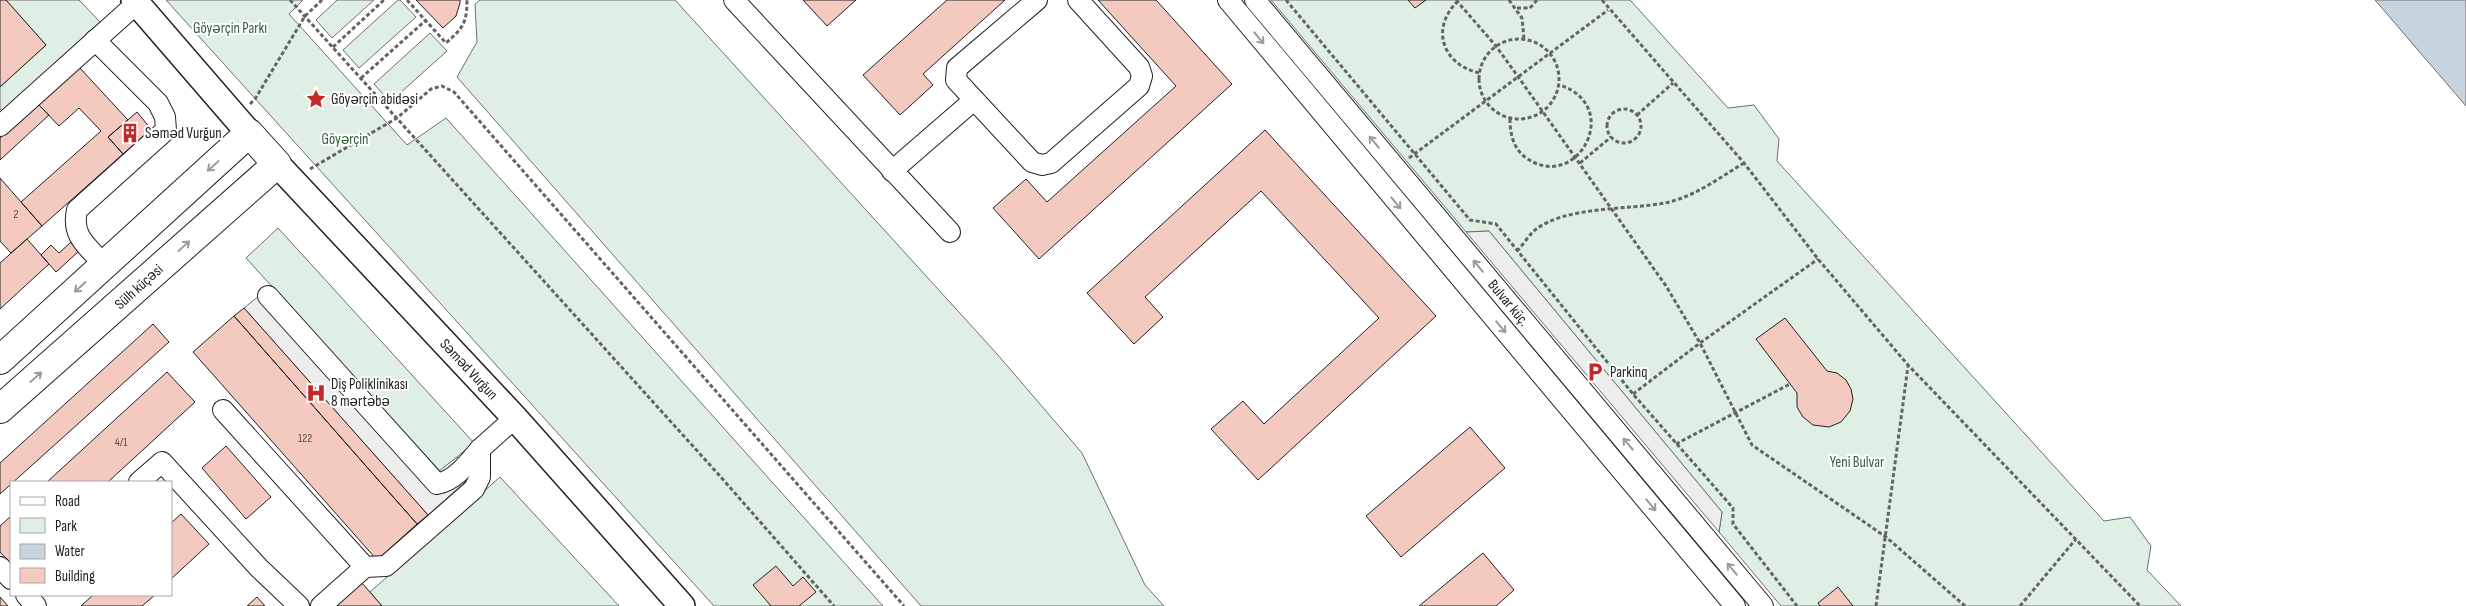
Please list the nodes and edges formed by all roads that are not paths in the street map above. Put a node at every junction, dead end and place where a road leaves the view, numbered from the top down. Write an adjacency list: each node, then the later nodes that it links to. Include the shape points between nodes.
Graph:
1 (734, 0): 11 (street)
2 (1037, 0): 8 (street, via 957,68 956,80)
3 (1078, 0): 8 (street, via 1139,66 1140,86 1052,163 1042,165 1032,162)
4 (1228, 0): 15 (street, Bulvar küç., one-way to 15)
5 (1255, 0): 13 (street, Bulvar küç., one-way to 5)
6 (135, 1): 7 (street); 9 (main road, Səməd Vurğun)
7 (95, 40): 10 (street); 16 (street, via 158,103 165,117 166,130 77,210 76,233)
8 (974, 100): 11 (street)
9 (242, 125): 12 (highway, Səməd Vurğun); 16 (highway, one-way to 16)
10 (0, 126)
11 (892, 170): 14 (street)
12 (286, 173): 19 (highway, Sülh küçəsi, one-way to 12); 21 (main road, Səməd Vurğun)
13 (1442, 222): 15 (street); 24 (street, Bulvar küç., one-way to 13)
14 (950, 232)
15 (1424, 237): 25 (street, Bulvar küç., one-way to 25)
16 (104, 265): 18 (highway, one-way to 18)
17 (268, 296): 22 (street, via 437,484 461,471)
18 (0, 360)
19 (0, 410)
20 (223, 410): 27 (street)
21 (515, 418): 22 (street); 33 (main road, Səməd Vurğun)
22 (480, 449): 27 (street, via 480,477 474,489 386,566)
23 (140, 481): 31 (street, via 162,462 259,568)
24 (1692, 520): 25 (street); 35 (street, Bulvar küç., one-way to 24)
25 (1675, 534): 34 (street, Bulvar küç.)
26 (0, 567): 28 (street)
27 (366, 567): 32 (street)
28 (10, 578)
29 (27, 596): 30 (street)
30 (36, 606)
31 (299, 606)
32 (321, 606)
33 (682, 606)
34 (1735, 606)
35 (1763, 606)

